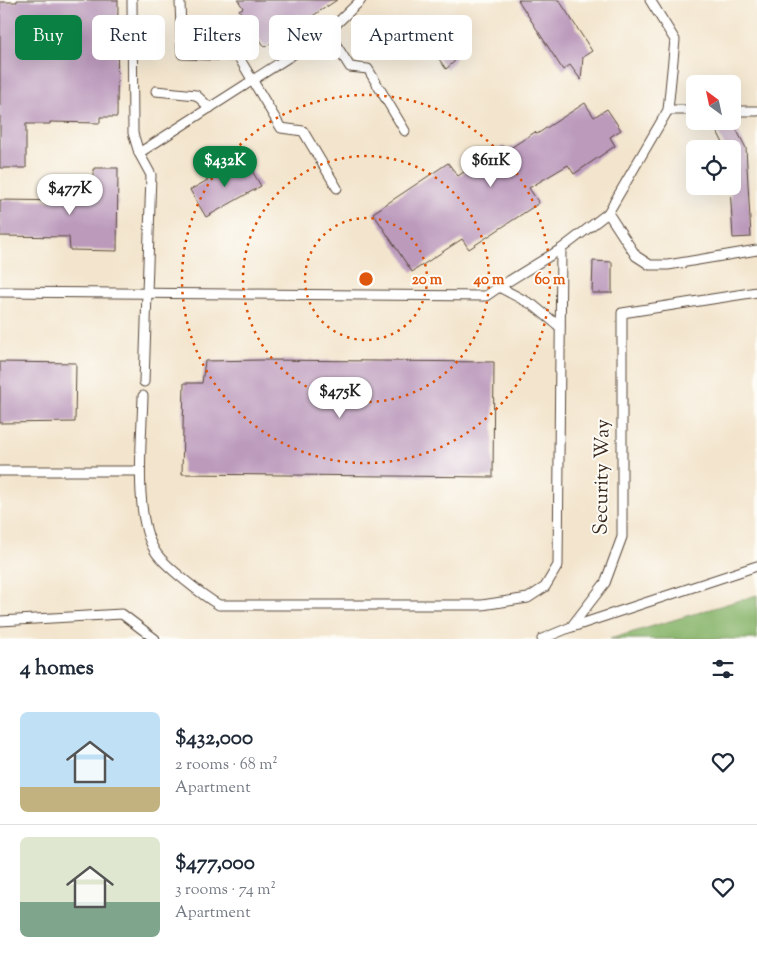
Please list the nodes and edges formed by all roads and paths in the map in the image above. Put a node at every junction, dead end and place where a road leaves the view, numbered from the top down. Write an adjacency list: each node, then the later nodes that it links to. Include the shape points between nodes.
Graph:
1 (132, 0): 16 (lane, via 132,115)
2 (361, 0): 5 (lane)
3 (650, 0): 11 (lane, via 675,40)
4 (180, 3): 8 (lane, via 182,54 238,56)
5 (341, 19)
6 (341, 53): 15 (lane, via 350,67 368,69)
7 (287, 60): 8 (lane)
8 (254, 82): 10 (lane); 17 (lane, via 282,128 303,131)
9 (156, 91): 10 (lane, via 196,95)
10 (210, 108): 16 (lane)
11 (668, 110): 12 (lane); 18 (lane)
12 (686, 110)
13 (741, 111): 14 (lane)
14 (757, 111)
15 (405, 131)
16 (139, 153): 23 (lane, via 151,175)
17 (336, 188)
18 (608, 213): 19 (lane); 20 (lane, via 636,256 650,265)
19 (561, 249): 21 (lane); 25 (lane)
20 (757, 250)
21 (499, 287): 23 (lane, via 486,296); 25 (lane, via 533,305)
22 (0, 292): 23 (lane)
23 (147, 292): 26 (lane)
24 (757, 292): 32 (lane, Security Way, via 622,313 622,537 605,583)
25 (560, 327): 29 (lane, via 558,565 545,587 528,598 482,604 219,605 202,596 155,552 144,522)
26 (144, 382)
27 (143, 396): 29 (lane)
28 (0, 471): 29 (lane)
29 (140, 471)
30 (757, 566): 32 (lane)
31 (0, 621): 33 (lane, via 122,614)
32 (571, 627): 34 (lane, Security Way)
33 (155, 639)
34 (542, 639)

